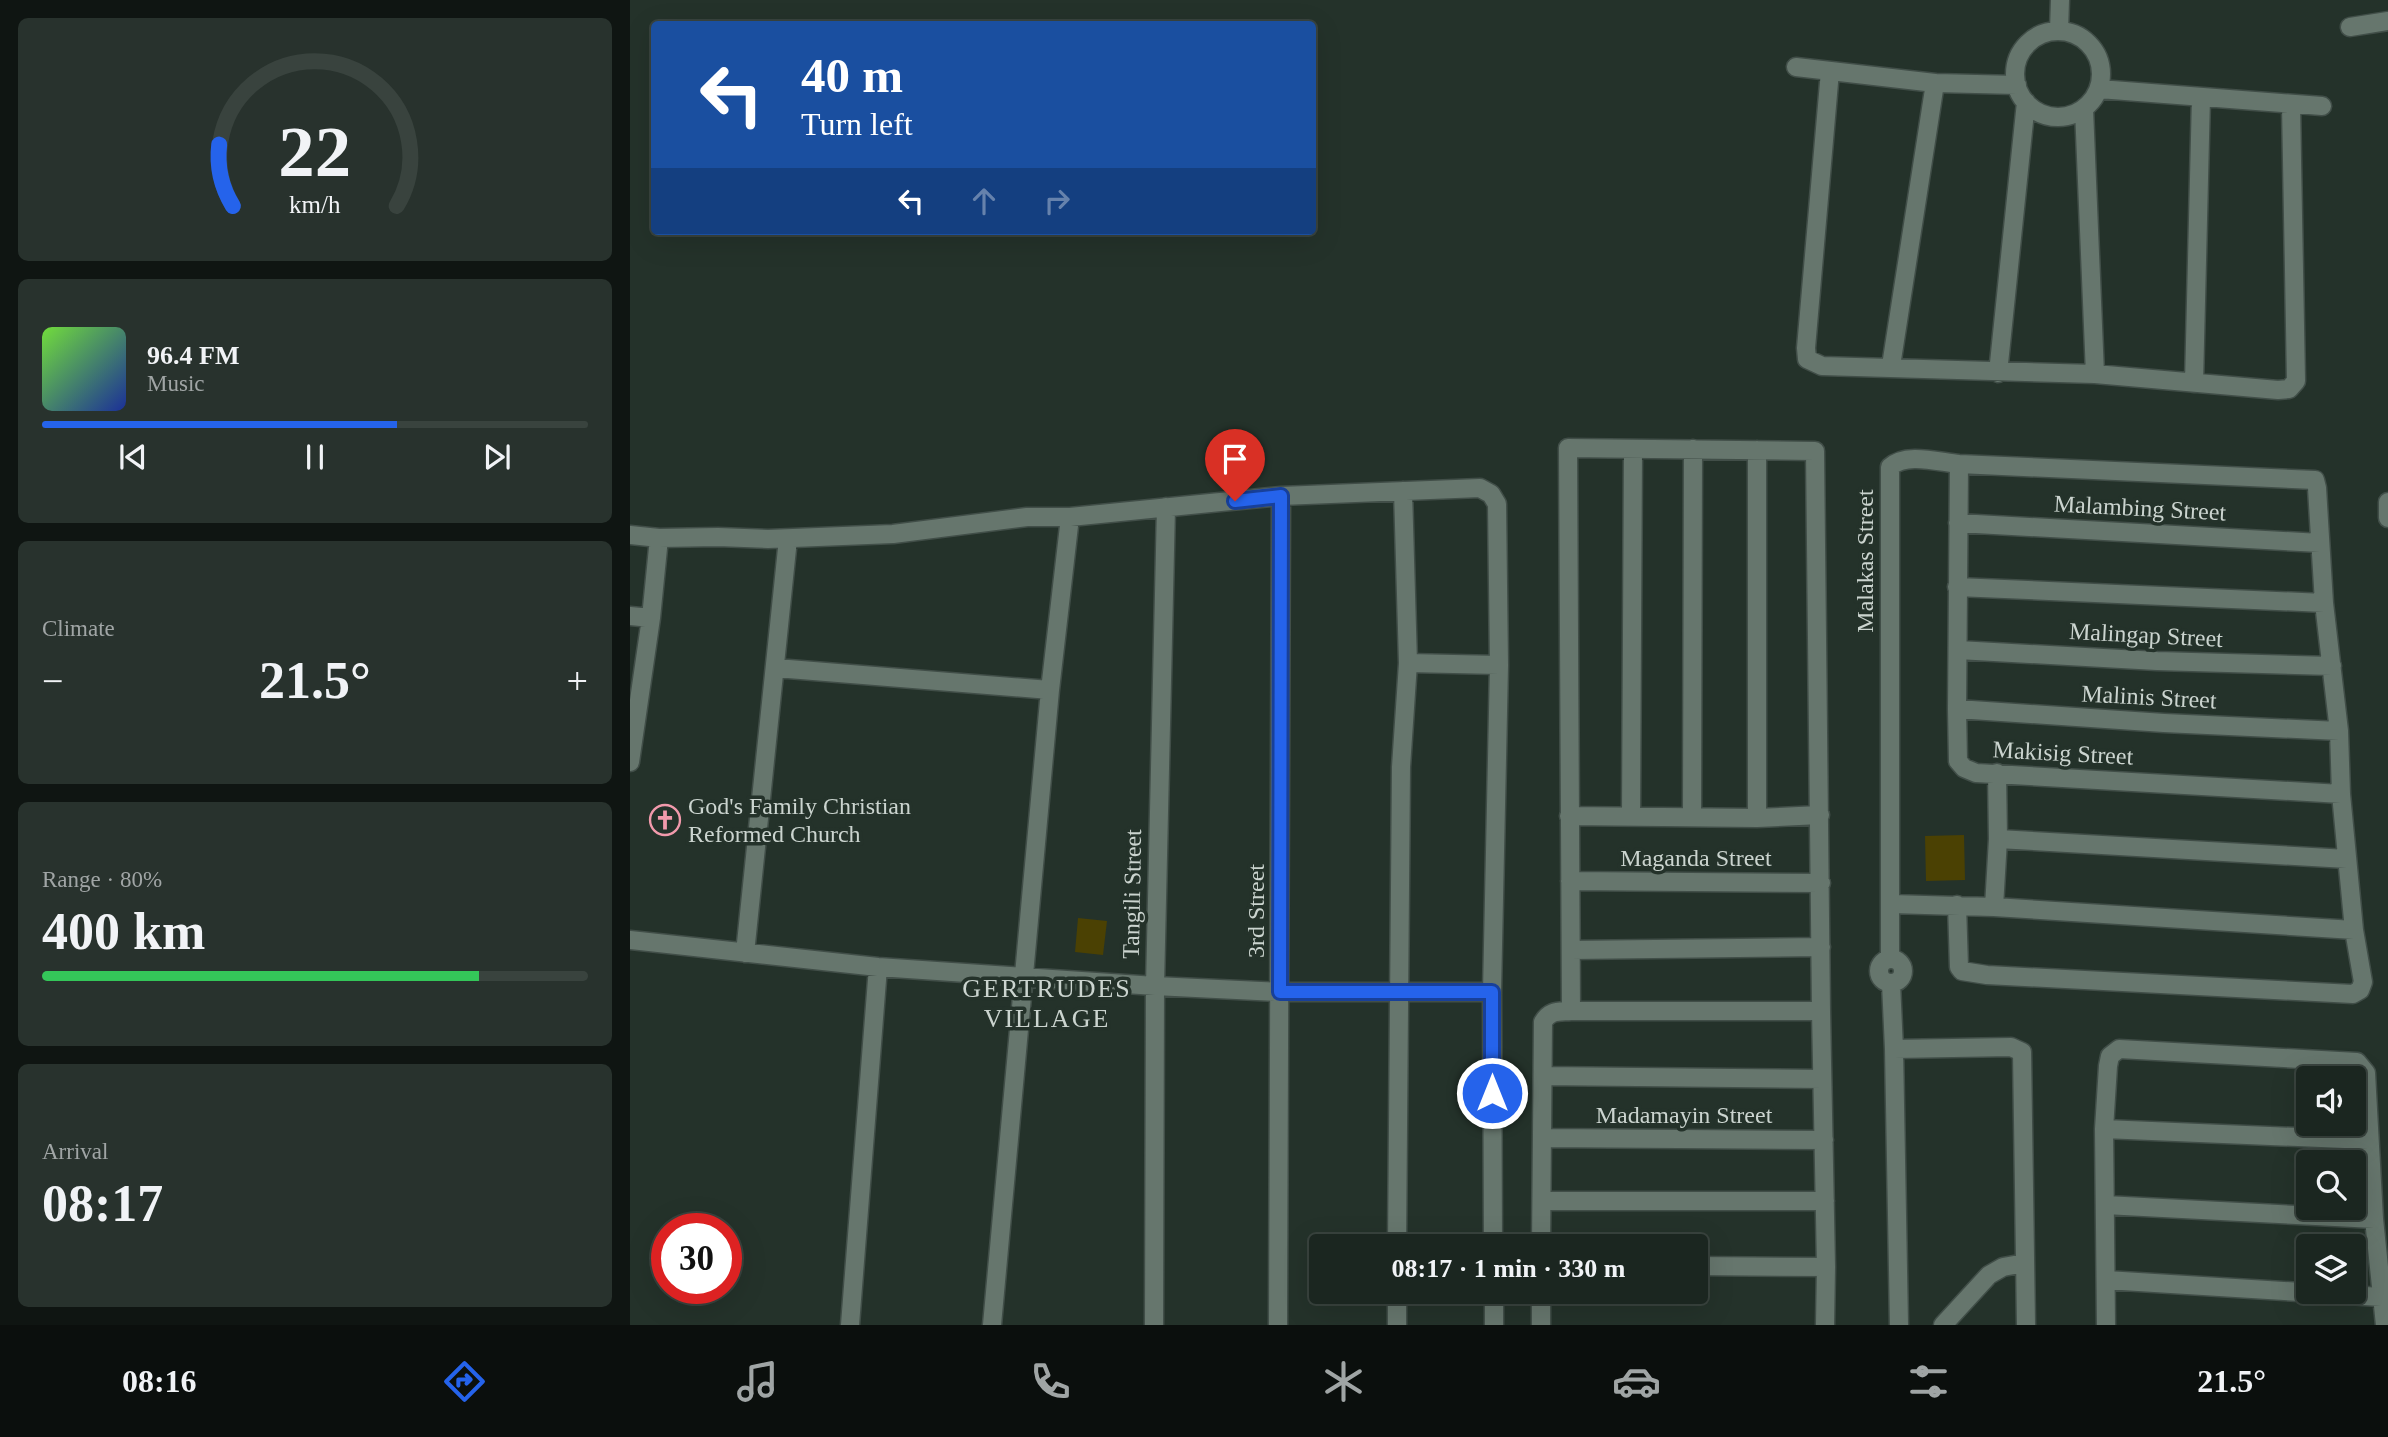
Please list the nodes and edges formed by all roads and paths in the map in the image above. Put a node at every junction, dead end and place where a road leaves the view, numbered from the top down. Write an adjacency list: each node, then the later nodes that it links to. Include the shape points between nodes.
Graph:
1 (2060, 0): 4 (street)
2 (2388, 21): 3 (street)
3 (2350, 27)
4 (2059, 31): 8 (street, via 2046,33 2025,48 2018,59); 9 (street, via 2084,40 2094,50 2101,76)
5 (1796, 67): 6 (street)
6 (1830, 71): 7 (street); 15 (street, via 1807,359 1822,366)
7 (1935, 83): 8 (street); 15 (street)
8 (2017, 85): 11 (street)
9 (2099, 89): 10 (street); 14 (street)
10 (2201, 97): 12 (street); 18 (street)
11 (2026, 102): 14 (street, via 2047,116 2073,115); 16 (street)
12 (2291, 105): 13 (street); 18 (street, via 2296,381 2289,390)
13 (2322, 106)
14 (2084, 109): 17 (street)
15 (1891, 366): 16 (street)
16 (1998, 373): 17 (street)
17 (2095, 374): 18 (street)
18 (2194, 383)
19 (1633, 449): 20 (street); 51 (street, via 1568,448); 52 (street)
20 (1693, 449): 21 (street); 53 (street)
21 (1757, 450): 50 (street, via 1815,451); 54 (street)
22 (1959, 464): 29 (street, Makisig Street); 33 (street, Malakas Street, via 2315,480); 59 (street, Malakas Street, via 1905,459 1889,467)
23 (1403, 491): 24 (street); 39 (street); 40 (street, via 1479,488 1497,504)
24 (1281, 496): 26 (street); 71 (street, 3rd Street)
25 (2388, 502): 28 (street)
26 (1166, 507): 27 (street); 69 (street, Tangili Street)
27 (1070, 517): 32 (street); 43 (street)
28 (2388, 518)
29 (1958, 523): 33 (street, Malambing Street); 34 (street, Makisig Street)
30 (630, 535): 31 (street)
31 (659, 538): 32 (street); 37 (street)
32 (788, 539): 42 (street)
33 (2320, 543): 35 (street)
34 (1957, 587): 35 (street); 38 (street, Makisig Street)
35 (2324, 603): 41 (street)
36 (630, 616): 37 (street)
37 (651, 618): 44 (street)
38 (1958, 650): 41 (street, Malingap Street); 45 (street, Makisig Street)
39 (1408, 663): 40 (street); 70 (street, via 1401,767)
40 (1499, 664): 72 (street)
41 (2332, 666): 46 (street)
42 (776, 668): 43 (street); 66 (street)
43 (1050, 690): 68 (street)
44 (634, 694): 47 (street)
45 (1956, 709): 46 (street, Malinis Street); 48 (street, Makisig Street, via 1958,761 1976,772)
46 (2339, 731): 49 (street)
47 (630, 762)
48 (1997, 773): 49 (street, Makisig Street); 55 (street)
49 (2341, 794): 56 (street)
50 (1820, 815): 54 (street); 58 (street)
51 (1569, 816): 52 (street); 57 (street)
52 (1631, 816): 53 (street)
53 (1692, 816): 54 (street)
54 (1757, 818)
55 (1998, 839): 56 (street); 61 (street)
56 (2347, 859): 62 (street)
57 (1570, 881): 58 (street, Maganda Street); 65 (street)
58 (1821, 883): 64 (street)
59 (1891, 904): 60 (street); 75 (street, Malakas Street, via 1890,958 1879,967 1879,975 1891,983)
60 (1957, 905): 61 (street); 62 (street, via 1959,967 1987,975 2353,994 2363,982)
61 (1994, 907): 62 (street)
62 (2354, 930)
63 (630, 940): 66 (street)
64 (1821, 947): 65 (street); 73 (street)
65 (1571, 950): 74 (street)
66 (745, 953): 67 (street)
67 (878, 967): 68 (street); 97 (street)
68 (1025, 976): 69 (street); 98 (street)
69 (1155, 986): 71 (street); 99 (street, Tangili Street)
70 (1400, 990): 71 (street); 72 (street); 86 (street)
71 (1280, 992): 100 (street, 3rd Street)
72 (1492, 992): 87 (street)
73 (1821, 1011): 74 (street); 77 (street)
74 (1571, 1012): 76 (street, via 1547,1014 1543,1022)
75 (1894, 1049): 89 (street, via 2011,1047 2022,1052); 105 (street)
76 (1543, 1076): 77 (street); 79 (street)
77 (1822, 1079): 80 (street)
78 (2105, 1129): 81 (street); 81 (street, via 2108,1066 2110,1056 2119,1049 2357,1062 2366,1073); 84 (street)
79 (1543, 1139): 80 (street, Madamayin Street); 82 (street)
80 (1824, 1140): 83 (street)
81 (2368, 1140): 85 (street)
82 (1542, 1201): 83 (street); 88 (street)
83 (1825, 1201): 91 (street)
84 (2105, 1205): 85 (street); 92 (street)
85 (2374, 1219): 93 (street)
86 (1397, 1234)
87 (1493, 1234)
88 (1541, 1234)
89 (2025, 1263): 106 (street, via 1989,1275); 107 (street)
90 (1708, 1266): 91 (street)
91 (1826, 1267): 104 (street)
92 (2106, 1280): 93 (street); 108 (street)
93 (2381, 1297): 109 (street)
94 (1397, 1304): 101 (street)
95 (1494, 1304): 102 (street)
96 (1541, 1304): 103 (street)
97 (850, 1325)
98 (992, 1325)
99 (1154, 1325)
100 (1278, 1325)
101 (1397, 1325)
102 (1494, 1325)
103 (1541, 1325)
104 (1825, 1325)
105 (1899, 1325)
106 (1943, 1325)
107 (2026, 1325)
108 (2106, 1325)
109 (2385, 1325)

